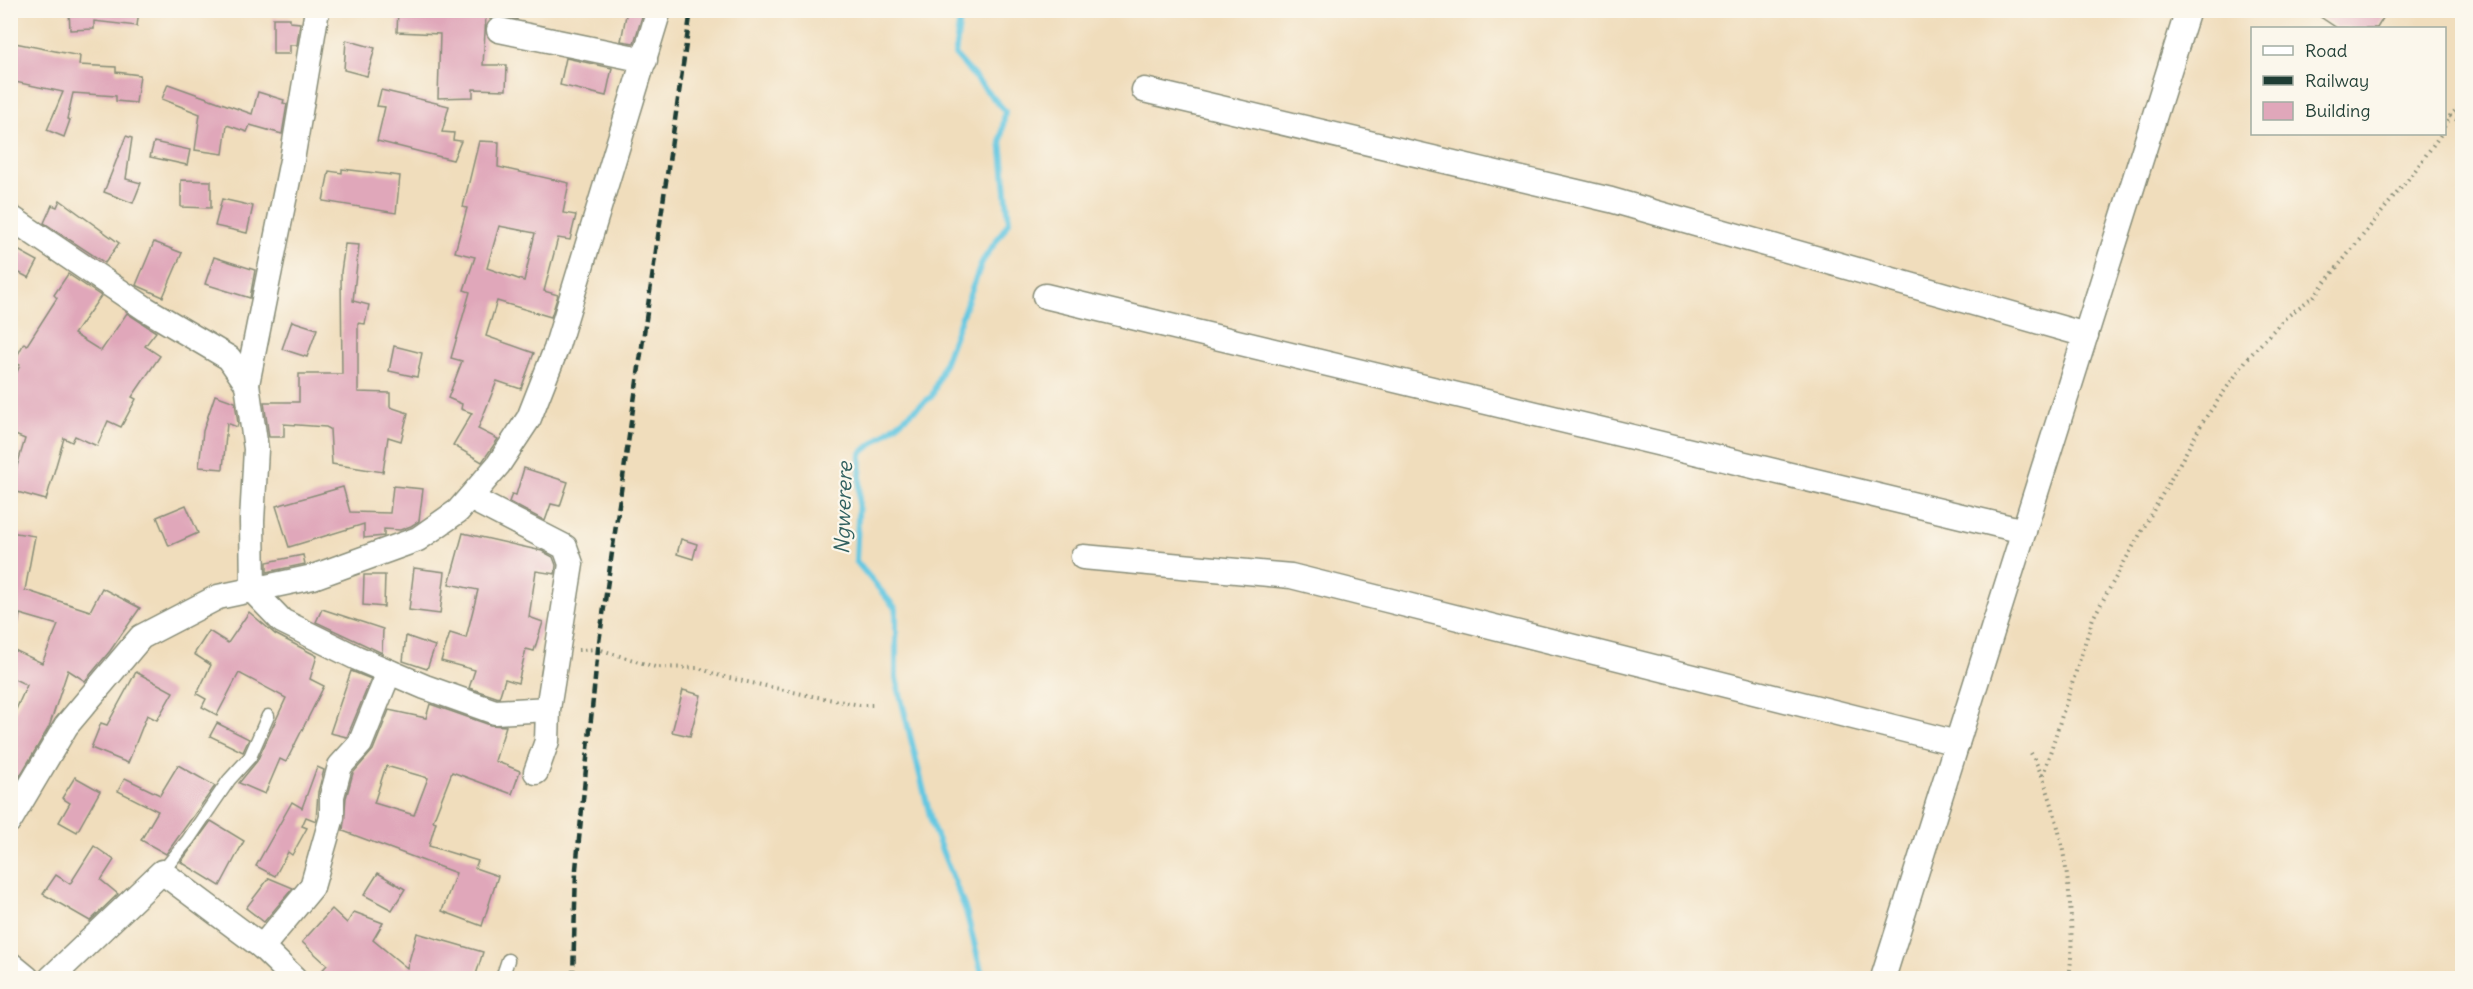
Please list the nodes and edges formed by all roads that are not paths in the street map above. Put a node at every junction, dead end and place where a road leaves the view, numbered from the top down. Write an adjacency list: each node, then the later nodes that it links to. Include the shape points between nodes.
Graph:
1 (317, 10): 10 (street, via 292,160)
2 (659, 10): 5 (street)
3 (2188, 10): 9 (street)
4 (499, 30): 5 (street)
5 (645, 60): 11 (street, via 552,359 529,418)
6 (1144, 90): 9 (street, via 1611,200)
7 (10, 217): 10 (street, via 146,309 229,358)
8 (1045, 296): 12 (street)
9 (2086, 335): 12 (street)
10 (247, 384): 14 (street, via 256,449)
11 (470, 498): 14 (street, via 418,539 313,577); 16 (street, via 565,547 571,564)
12 (2024, 531): 18 (street)
13 (1083, 557): 18 (street, via 1291,576)
14 (253, 591): 15 (street, via 282,621); 20 (street, via 218,597 141,637 66,726)
15 (389, 672): 16 (street, via 495,712); 22 (street, via 360,744 340,766 332,796 332,817 312,887)
16 (548, 709): 19 (street, via 547,741)
17 (268, 716): 21 (lane, via 250,757)
18 (1957, 743): 29 (street)
19 (536, 772)
20 (10, 820)
21 (162, 872): 22 (street); 26 (street)
22 (262, 947): 27 (street)
23 (508, 960): 28 (lane)
24 (10, 964): 25 (street)
25 (27, 978)
26 (51, 978)
27 (294, 978)
28 (501, 978)
29 (1883, 978)

